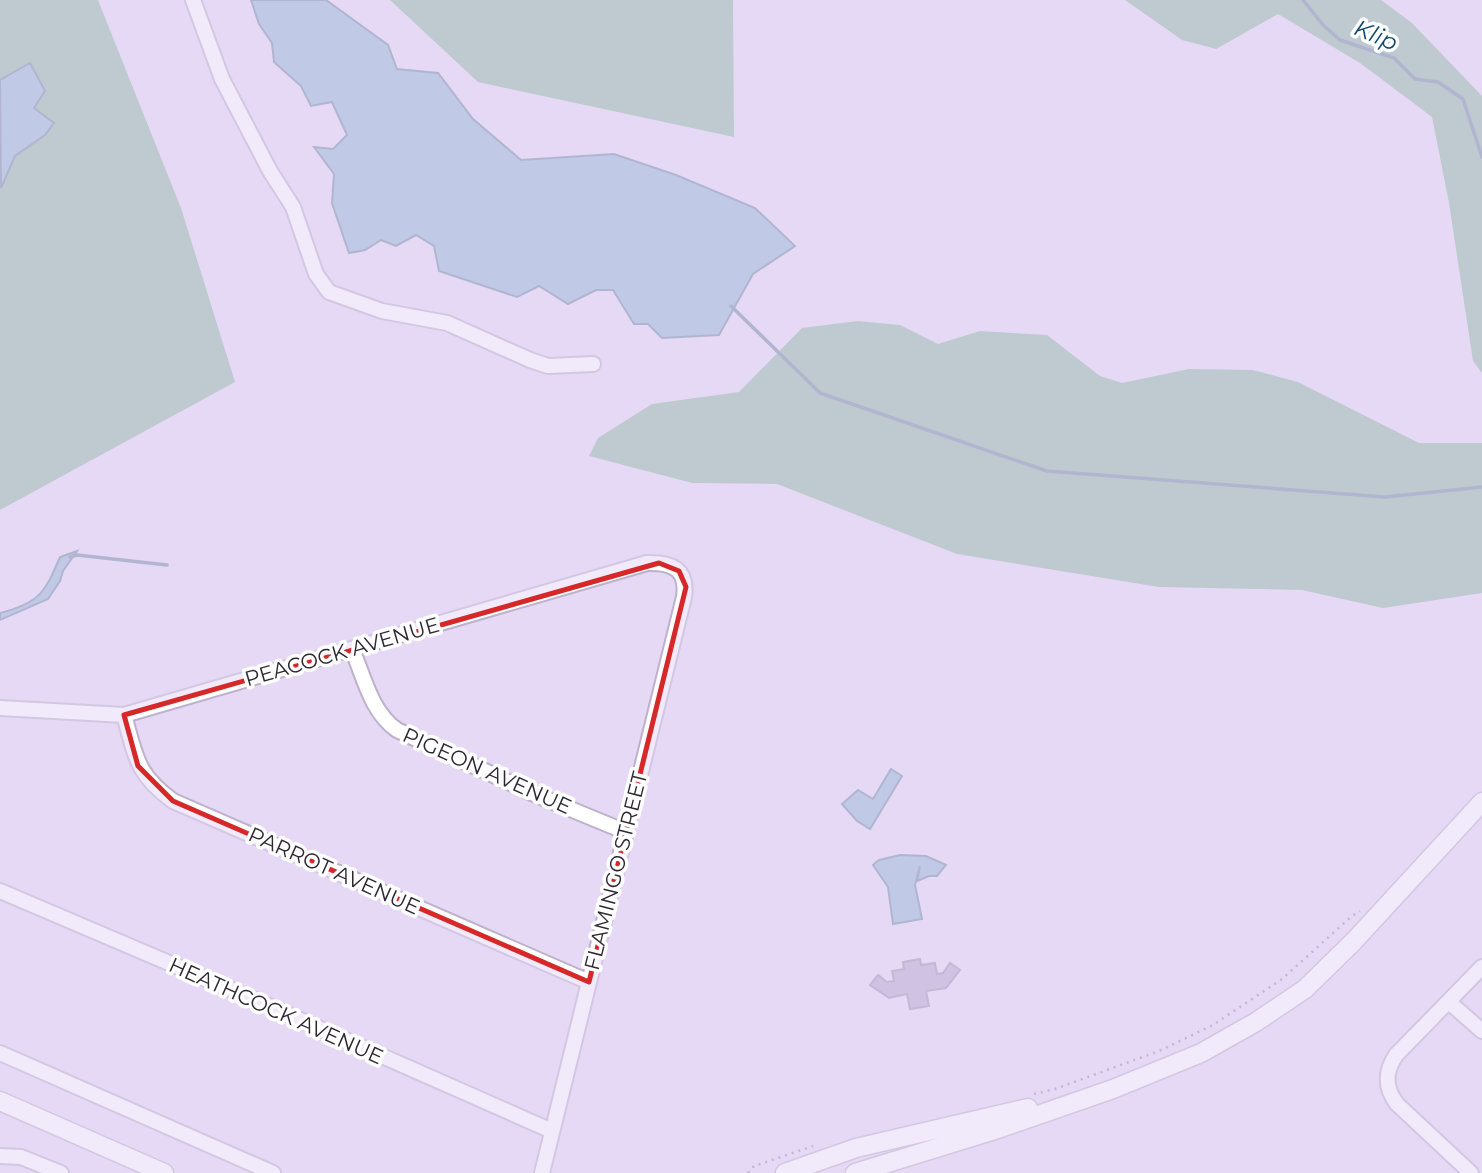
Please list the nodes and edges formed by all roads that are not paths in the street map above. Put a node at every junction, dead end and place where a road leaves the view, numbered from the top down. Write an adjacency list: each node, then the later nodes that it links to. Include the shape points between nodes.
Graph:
1 (193, 0): 2 (street, via 222,79 293,207 316,274 329,292 383,311 447,323 548,366)
2 (593, 364)
3 (679, 571): 4 (street, PEACOCK AVENUE, via 647,563); 8 (street, FLAMINGO STREET, via 684,578 684,597)
4 (352, 649): 6 (street, PEACOCK AVENUE); 8 (street, PIGEON AVENUE, via 384,722)
5 (0, 708): 6 (street, PEACOCK AVENUE)
6 (124, 715): 11 (street, PARROT AVENUE, via 138,766 155,788 173,801)
7 (1482, 802): 15 (main road, via 1305,989 1200,1054)
8 (626, 832): 11 (street, FLAMINGO STREET)
9 (0, 891): 17 (street, HEATHCOCK AVENUE)
10 (1482, 967): 12 (street)
11 (589, 982): 17 (street, FLAMINGO STREET)
12 (1449, 1002): 13 (street); 25 (street, via 1396,1055 1387,1085 1397,1104)
13 (1482, 1031)
14 (0, 1053): 21 (street)
15 (1113, 1089): 23 (main road, via 856,1148); 24 (main road)
16 (0, 1101): 20 (main road)
17 (552, 1131): 22 (street, FLAMINGO STREET)
18 (0, 1156): 19 (street, via 21,1157)
19 (61, 1173)
20 (164, 1173)
21 (274, 1173)
22 (542, 1173)
23 (785, 1173)
24 (855, 1173)
25 (1471, 1173)

